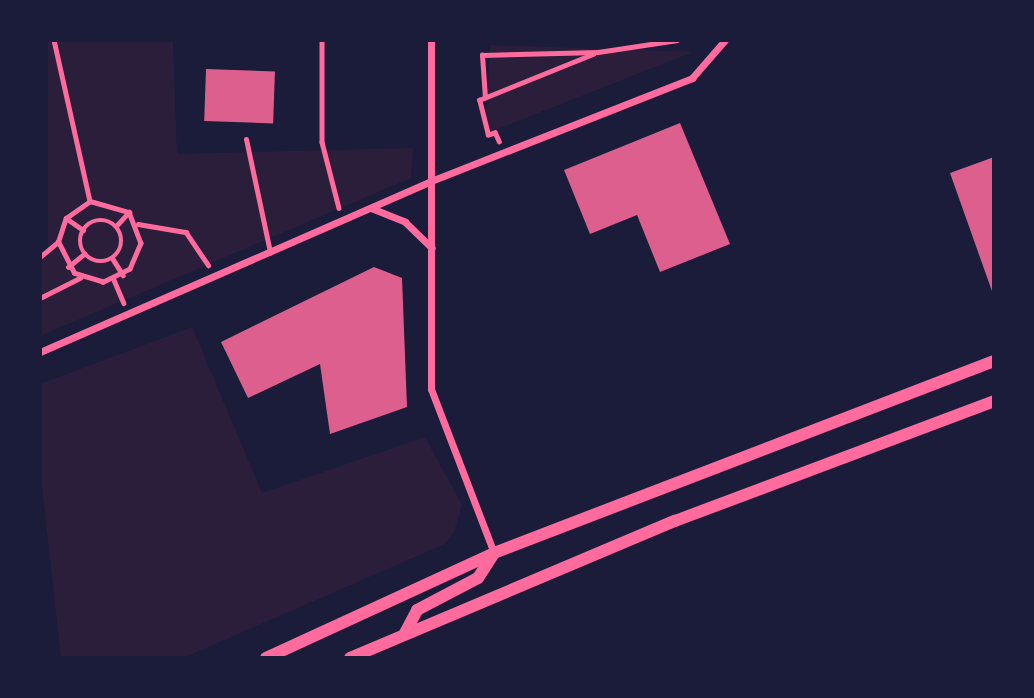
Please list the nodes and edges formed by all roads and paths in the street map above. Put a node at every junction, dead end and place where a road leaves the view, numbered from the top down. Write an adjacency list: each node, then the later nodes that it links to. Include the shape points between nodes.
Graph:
1 (54, 40): 11 (path)
2 (323, 40): 15 (path, via 321,142)
3 (430, 40): 10 (street)
4 (677, 40): 6 (path)
5 (725, 40): 9 (street, via 692,78)
6 (598, 52): 7 (path); 7 (path, via 482,55)
7 (485, 98): 9 (path, via 479,100 488,135 495,132)
8 (246, 139): 21 (lane)
9 (503, 153): 10 (street)
10 (431, 181): 12 (street); 20 (street)
11 (90, 201): 13 (path, via 111,202); 14 (path)
12 (371, 208): 15 (street); 20 (street, via 405,222)
13 (129, 212): 16 (path); 17 (path)
14 (66, 218): 18 (path); 19 (path)
15 (344, 220): 21 (street)
16 (138, 224): 26 (path, via 139,253); 28 (path, via 186,232)
17 (116, 226): 18 (path, via 95,221); 24 (path, via 121,247)
18 (83, 230): 22 (path)
19 (58, 242): 23 (path); 25 (path)
20 (432, 248): 33 (street, via 434,404)
21 (271, 253): 28 (street)
22 (84, 254): 24 (path, via 98,262); 25 (path)
23 (40, 257)
24 (113, 258): 26 (path)
25 (68, 267): 27 (path)
26 (123, 275): 27 (path, via 103,282)
27 (81, 278): 29 (path)
28 (214, 278): 30 (street)
29 (40, 298)
30 (40, 352)
31 (994, 361): 33 (street)
32 (994, 401): 34 (street, via 675,521)
33 (494, 553): 34 (street, via 478,578 417,610); 35 (street)
34 (405, 633): 36 (street)
35 (266, 658)
36 (350, 658)

